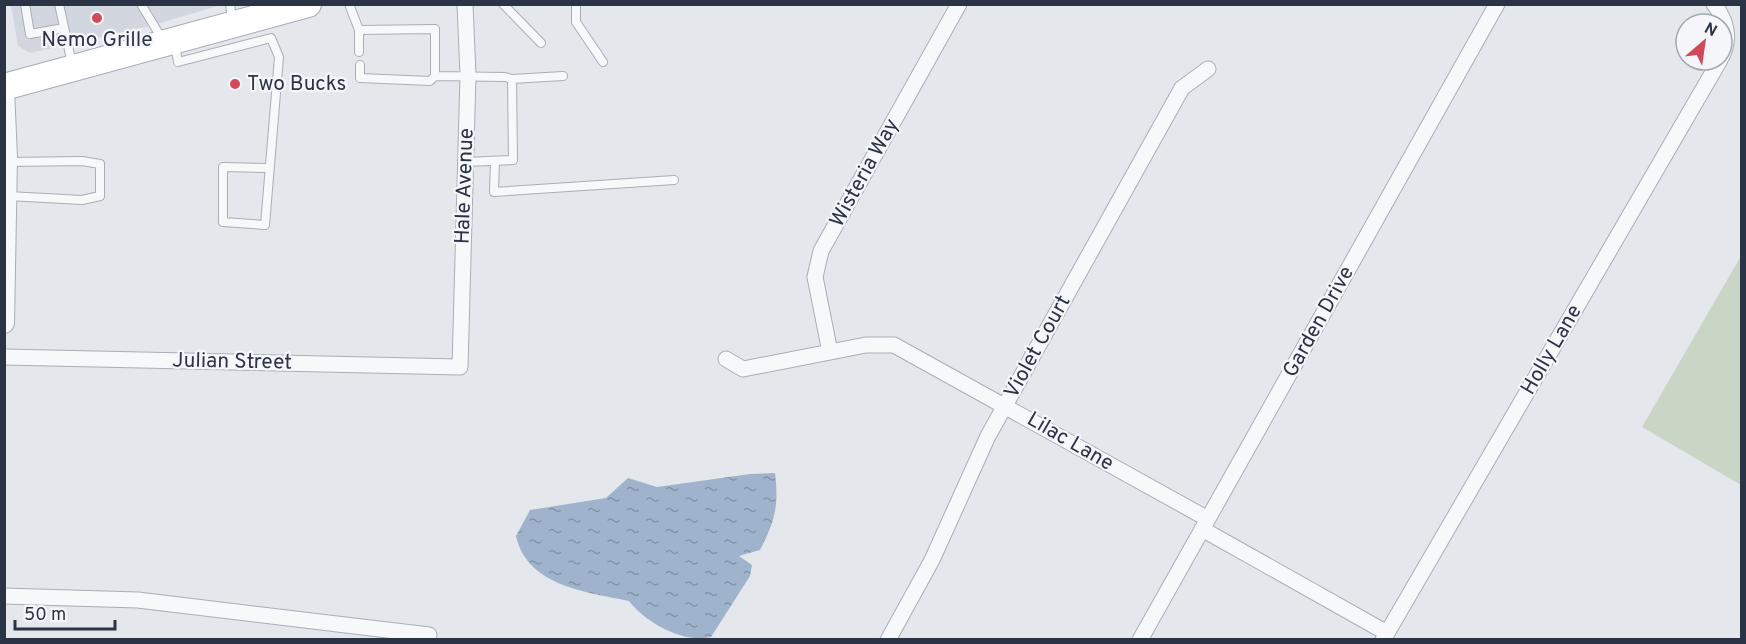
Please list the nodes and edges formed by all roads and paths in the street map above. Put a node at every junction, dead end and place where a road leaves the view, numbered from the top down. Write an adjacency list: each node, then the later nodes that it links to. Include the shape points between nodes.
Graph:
1 (25, 4): 11 (lane, via 30,34)
2 (59, 4): 11 (lane)
3 (141, 4): 15 (lane)
4 (308, 4): 13 (main road)
5 (349, 4): 14 (lane)
6 (503, 4): 16 (lane)
7 (576, 4): 18 (lane, via 576,22)
8 (959, 4): 35 (street, Wisteria Way, via 821,251 815,277)
9 (1497, 4): 40 (street, Garden Drive)
10 (466, 5): 23 (street, Hale Avenue)
11 (64, 28): 20 (lane)
12 (224, 28): 13 (main road); 15 (main road)
13 (268, 28): 31 (lane, via 279,57)
14 (359, 30): 17 (lane); 24 (lane, via 435,29)
15 (169, 42): 20 (main road)
16 (541, 43)
17 (359, 52)
18 (603, 62)
19 (360, 65): 24 (lane, via 360,78 430,81)
20 (73, 68): 27 (main road)
21 (1208, 69): 39 (street, Violet Court, via 1182,88)
22 (1713, 72): 43 (street, Holly Lane)
23 (468, 75): 24 (lane); 26 (lane); 30 (street, Hale Avenue)
24 (435, 76)
25 (563, 76): 26 (lane)
26 (512, 79): 28 (lane, via 513,160)
27 (4, 88): 29 (street)
28 (495, 161): 30 (lane); 32 (lane, via 494,192)
29 (7, 162): 33 (street); 33 (lane, via 100,164 100,196 82,200)
30 (465, 162): 38 (street, Hale Avenue)
31 (268, 168): 31 (lane, via 265,225 223,222 223,167)
32 (674, 180)
33 (6, 196): 34 (street)
34 (4, 323)
35 (830, 352): 37 (street, Lilac Lane, via 743,369); 39 (street, Lilac Lane, via 878,343 894,345)
36 (4, 357): 38 (street, Julian Street)
37 (726, 359)
38 (460, 367)
39 (1006, 405): 40 (street, Lilac Lane); 44 (street, Violet Court, via 932,560)
40 (1205, 524): 43 (street, Lilac Lane); 45 (street, Garden Drive)
41 (4, 596): 42 (street, via 138,600)
42 (429, 635)
43 (1385, 636)
44 (888, 639)
45 (1140, 639)

